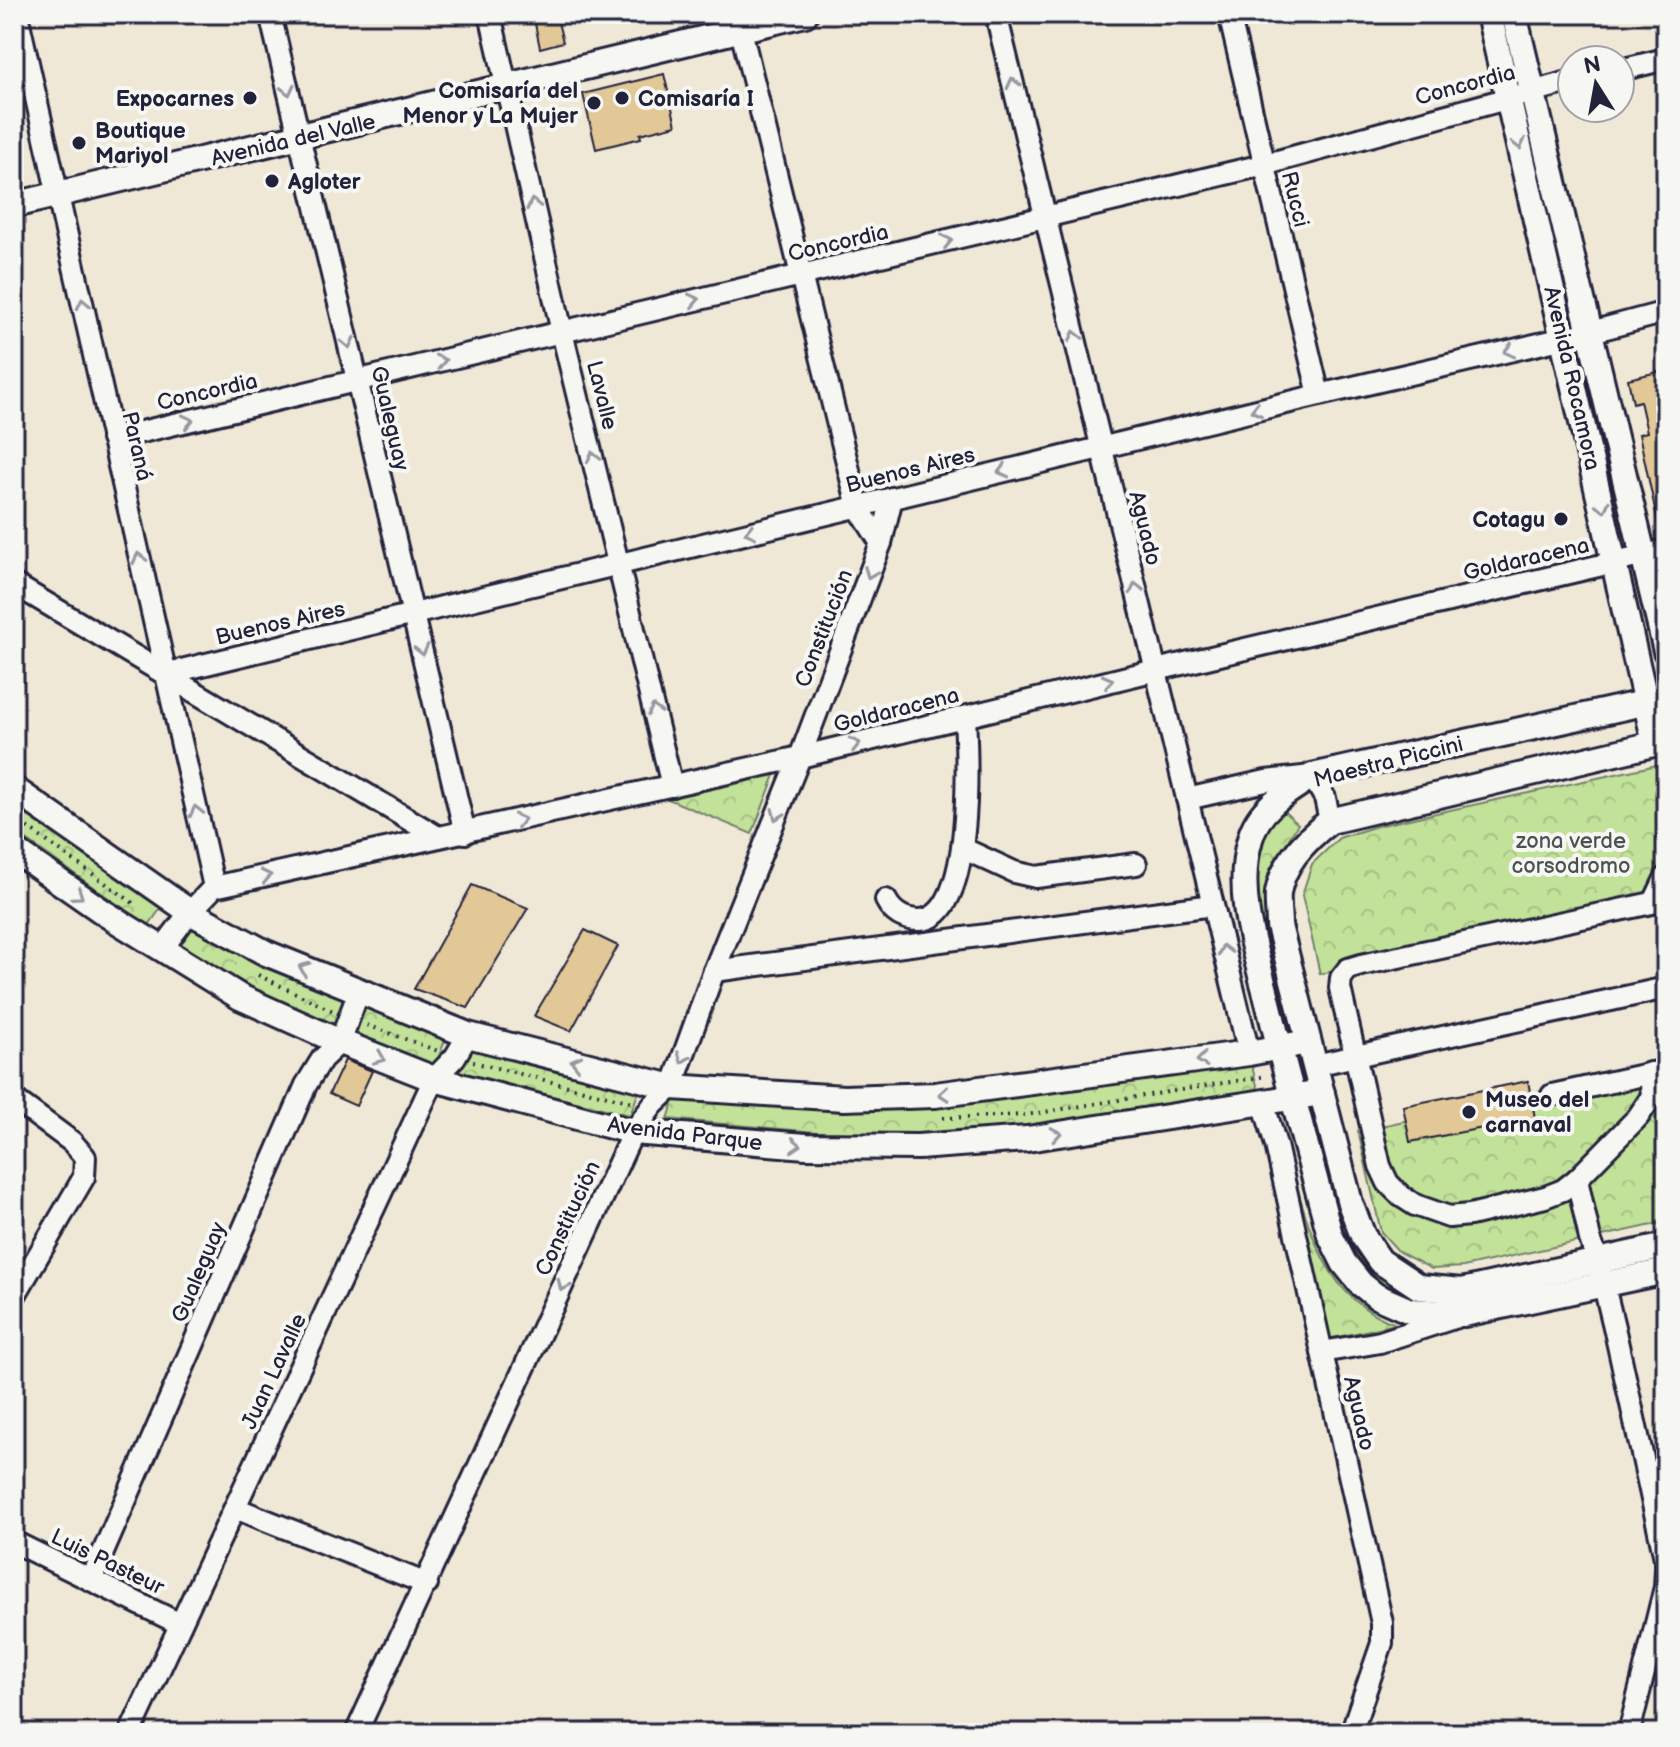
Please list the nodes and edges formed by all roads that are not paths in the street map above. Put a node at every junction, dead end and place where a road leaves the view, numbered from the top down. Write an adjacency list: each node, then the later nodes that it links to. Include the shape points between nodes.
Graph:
1 (17, 14): 18 (street, Paraná)
2 (270, 14): 16 (street, Gualeguay, one-way to 16)
3 (490, 14): 13 (street, Lavalle)
4 (805, 14): 9 (main road, Avenida del Valle)
5 (996, 14): 20 (street, Aguado, one-way to 5)
6 (1229, 14): 17 (street, Rucci)
7 (1489, 14): 15 (main road, Avenida Rocamora)
8 (1514, 14): 14 (main road, Avenida Rocamora)
9 (739, 22): 13 (main road, Avenida del Valle); 21 (street)
10 (1666, 59): 11 (street)
11 (1636, 66)
12 (1556, 85): 14 (street, Concordia)
13 (507, 88): 16 (main road, Avenida del Valle); 23 (street, Lavalle, one-way to 13)
14 (1534, 91): 15 (street, Concordia); 24 (main road, Avenida Rocamora)
15 (1508, 97): 17 (street, Concordia); 25 (main road, Avenida Rocamora, one-way to 25)
16 (299, 137): 18 (main road, Avenida del Valle); 26 (street, Gualeguay, one-way to 26)
17 (1263, 165): 20 (street, Concordia); 27 (street, Rucci)
18 (59, 194): 19 (main road, Avenida del Valle); 28 (street, Paraná, one-way to 18)
19 (14, 205)
20 (1046, 217): 21 (street, Concordia, one-way to 20); 29 (street, Aguado, one-way to 20)
21 (801, 275): 23 (street, Concordia, one-way to 21); 31 (street)
22 (1666, 312): 24 (street, Buenos Aires)
23 (562, 332): 26 (street, Concordia, one-way to 23); 35 (street, Lavalle, one-way to 23)
24 (1591, 332): 25 (street, Buenos Aires); 33 (main road, Avenida Rocamora)
25 (1564, 339): 27 (street, Buenos Aires, one-way to 27); 34 (main road, Avenida Rocamora, one-way to 34)
26 (357, 380): 28 (street, Concordia, one-way to 26); 37 (street, Gualeguay)
27 (1319, 395): 29 (street, Buenos Aires, one-way to 29)
28 (112, 439): 40 (street, Paraná, one-way to 28)
29 (1102, 447): 30 (street, Buenos Aires, one-way to 30); 39 (street, Aguado, one-way to 29)
30 (892, 498): 31 (street, Buenos Aires); 32 (street, Constitución)
31 (858, 507): 32 (street); 35 (street, Buenos Aires, one-way to 35)
32 (881, 543): 44 (street, Constitución, one-way to 44)
33 (1655, 553): 34 (street, Goldaracena); 38 (main road, Avenida Rocamora)
34 (1616, 562): 39 (street, Goldaracena); 41 (main road, Avenida Rocamora)
35 (620, 564): 37 (street, Buenos Aires); 46 (street, Lavalle, one-way to 35)
36 (14, 584): 40 (street)
37 (413, 614): 40 (street, Buenos Aires); 50 (street, Gualeguay, one-way to 50)
38 (1666, 651)
39 (1156, 670): 42 (street, Goldaracena, one-way to 39); 48 (street, Aguado)
40 (165, 674): 51 (street); 56 (street, Paraná, one-way to 40)
41 (1657, 700): 43 (main road, Avenida Rocamora); 45 (main road, Maestra Piccini)
42 (965, 717): 44 (street, Goldaracena, one-way to 42); 52 (street, via 968,776)
43 (1661, 742): 49 (main road, Maestra Piccini)
44 (800, 757): 46 (street, Goldaracena); 62 (street, Constitución, one-way to 62)
45 (1312, 776): 48 (street); 49 (street); 67 (main road, Maestra Piccini, via 1266,809 1250,837 1244,872 1248,921)
46 (672, 786): 50 (street, Goldaracena, one-way to 46)
47 (14, 789): 60 (main road, Avenida Parque)
48 (1187, 799): 59 (street, Aguado)
49 (1330, 821): 69 (main road, Maestra Piccini, via 1308,837 1288,865 1278,893 1279,926)
50 (465, 833): 51 (street, Goldaracena)
51 (438, 837): 56 (street, Goldaracena, one-way to 51)
52 (962, 848): 54 (street, via 1036,877); 57 (street, via 953,889 938,912 924,920 905,919)
53 (14, 850): 61 (main road, Avenida Parque, one-way to 61)
54 (1136, 864)
55 (1666, 877): 58 (street)
56 (214, 887): 60 (street)
57 (886, 900)
58 (1660, 901): 70 (street, via 1348,969 1340,988)
59 (1213, 905): 62 (street); 68 (street, Aguado, one-way to 59)
60 (190, 912): 61 (street); 64 (main road, Avenida Parque, one-way to 60, via 266,953)
61 (162, 949): 66 (main road, Avenida Parque, via 240,997)
62 (714, 971): 73 (street, Constitución, one-way to 73)
63 (1666, 988): 70 (street)
64 (359, 991): 65 (main road, Avenida Parque); 66 (street, Gualeguay)
65 (468, 1035): 72 (street, Juan Lavalle); 73 (main road, Avenida Parque, one-way to 65)
66 (340, 1042): 72 (main road, Avenida Parque, one-way to 72); 91 (street, Gualeguay, via 306,1085)
67 (1279, 1047): 68 (main road, Avenida Parque); 69 (main road, Avenida Parque); 76 (main road, Maestra Piccini)
68 (1249, 1053): 73 (main road, Avenida Parque, one-way to 73, via 935,1095 844,1098)
69 (1312, 1054): 70 (street); 74 (main road, Maestra Piccini)
70 (1355, 1056): 80 (street, via 1380,1166 1388,1183 1415,1205 1449,1217 1470,1215 1545,1197)
71 (1658, 1072): 75 (street); 80 (street, via 1652,1096 1638,1117)
72 (434, 1079): 79 (main road, Avenida Parque); 87 (street, Juan Lavalle)
73 (672, 1087): 79 (street, Constitución)
74 (1322, 1093): 76 (main road, Avenida Parque); 83 (main road, Maestra Piccini, via 1363,1236 1394,1272 1419,1287 1462,1291)
75 (1552, 1095)
76 (1294, 1098): 78 (main road, Avenida Parque); 85 (main road, Maestra Piccini, via 1330,1235 1344,1263 1376,1296 1410,1311)
77 (14, 1099): 84 (street, via 85,1157 84,1177)
78 (1263, 1102): 79 (main road, Avenida Parque, one-way to 78, via 806,1146 918,1147 1027,1139); 86 (street, Aguado)
79 (633, 1132): 92 (street, Constitución, one-way to 92)
80 (1577, 1179): 83 (street)
81 (1666, 1246): 83 (main road)
82 (1666, 1271): 83 (main road)
83 (1601, 1273): 85 (main road, Maestra Piccini); 89 (street)
84 (17, 1283)
85 (1464, 1314): 86 (street, via 1380,1342)
86 (1322, 1352): 96 (street, Aguado, via 1382,1623 1382,1643)
87 (235, 1508): 92 (street); 93 (street, Juan Lavalle)
88 (14, 1542): 91 (street, Luis Pasteur)
89 (1665, 1551)
90 (1666, 1569): 97 (street)
91 (91, 1580): 93 (street, Luis Pasteur)
92 (427, 1584): 95 (street, Constitución)
93 (180, 1624): 94 (street, Juan Lavalle)
94 (130, 1733)
95 (356, 1733)
96 (1351, 1733)
97 (1629, 1733)

